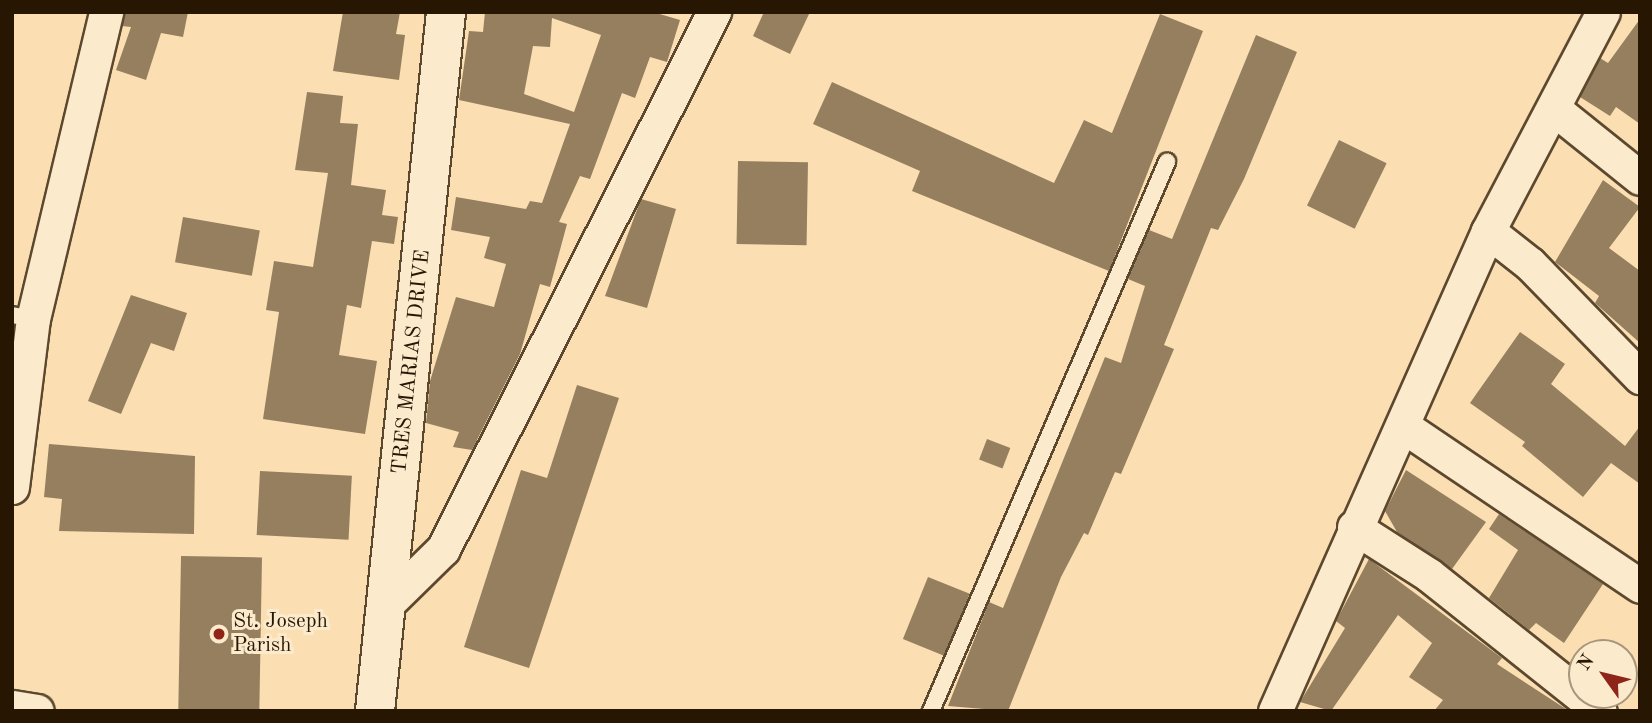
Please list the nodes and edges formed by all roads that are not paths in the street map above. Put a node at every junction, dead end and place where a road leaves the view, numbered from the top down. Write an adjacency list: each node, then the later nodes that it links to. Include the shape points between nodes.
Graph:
1 (106, 12): 9 (street)
2 (446, 12): 15 (main road, TRES MARIAS DRIVE)
3 (714, 12): 15 (street, via 443,549)
4 (1603, 12): 5 (street)
5 (1554, 110): 7 (street); 8 (street)
6 (1167, 162): 19 (lane)
7 (1640, 178)
8 (1488, 231): 10 (street, via 1530,264); 11 (street)
9 (23, 317): 12 (street)
10 (1640, 377)
11 (1403, 426): 13 (street); 14 (street)
12 (12, 488)
13 (1354, 527): 20 (street); 21 (street, via 1429,575)
14 (1640, 586)
15 (388, 603): 18 (main road, TRES MARIAS DRIVE)
16 (12, 707): 17 (street)
17 (37, 711)
18 (375, 711)
19 (931, 711)
20 (1275, 711)
21 (1600, 711)

